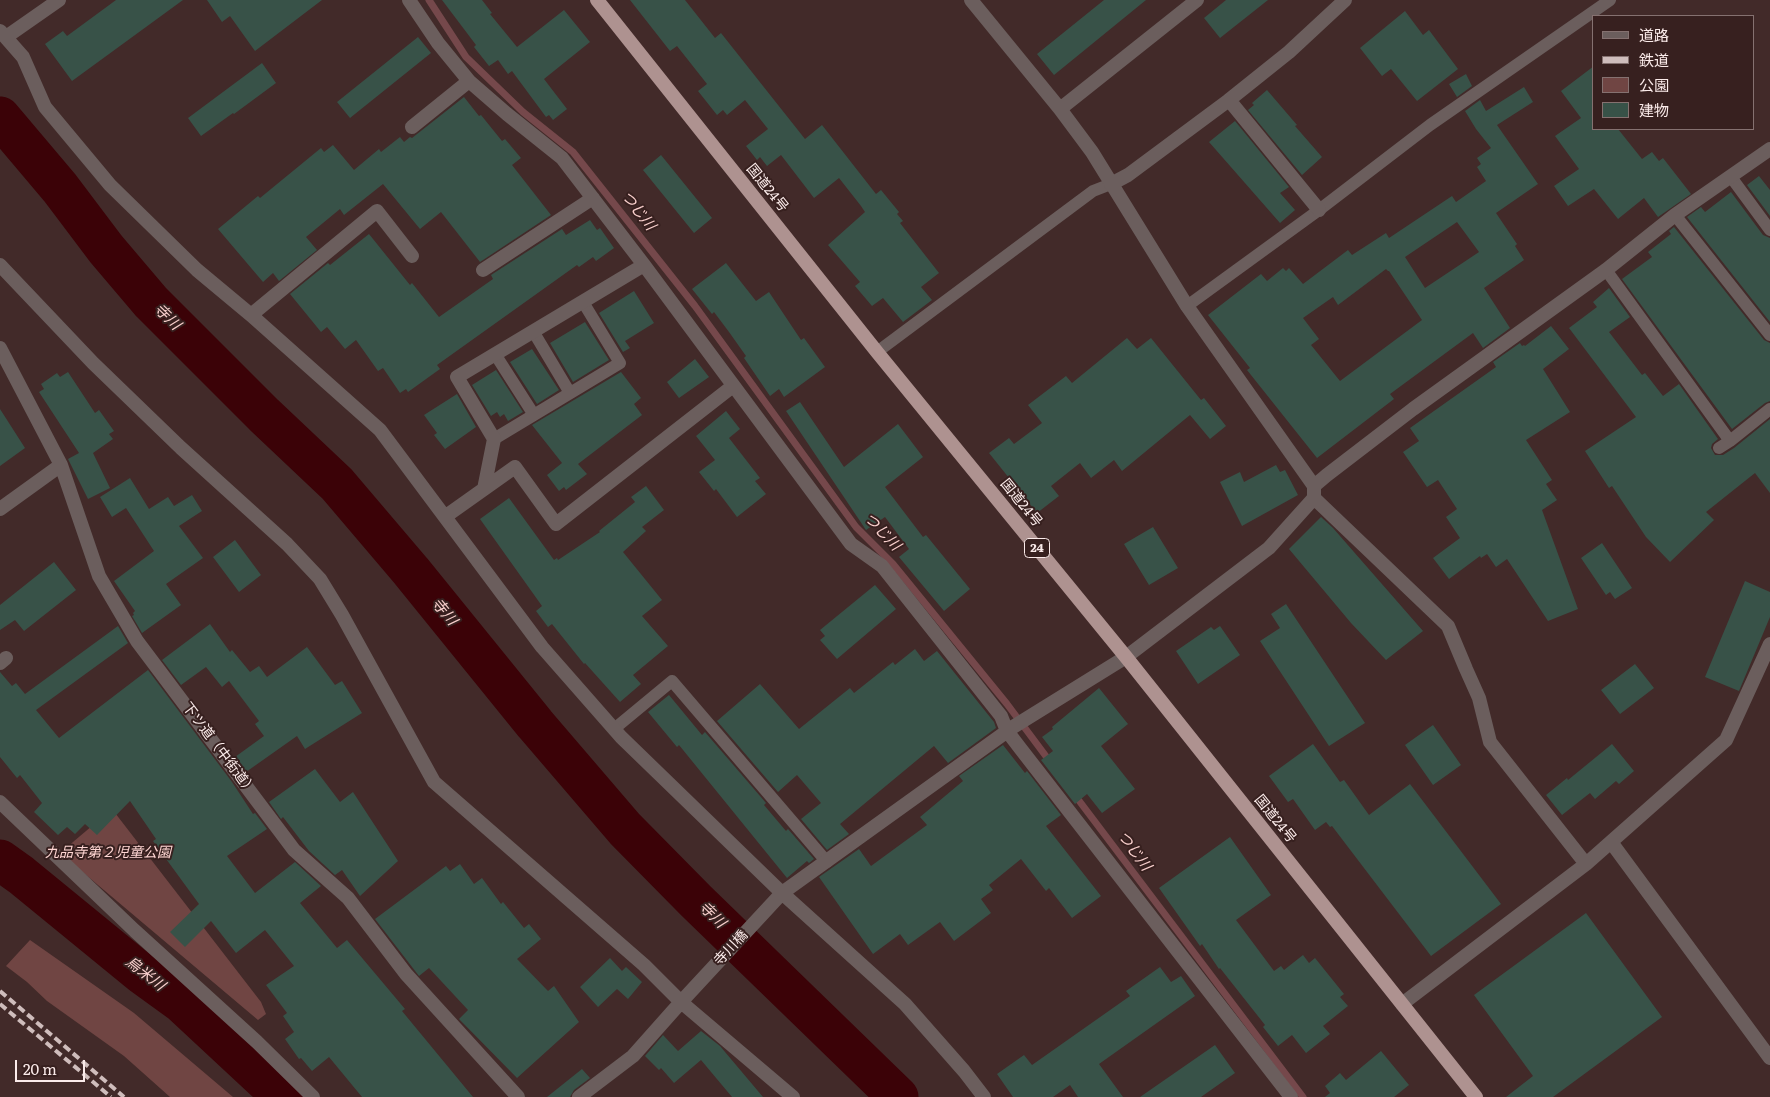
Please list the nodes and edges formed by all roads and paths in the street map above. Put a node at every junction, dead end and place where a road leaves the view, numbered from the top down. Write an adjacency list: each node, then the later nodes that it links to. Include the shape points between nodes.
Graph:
1 (58, 0): 8 (street)
2 (409, 0): 9 (street)
3 (597, 0): 31 (highway, 国道24号 / 24)
4 (971, 0): 11 (street)
5 (1197, 0): 11 (street)
6 (1345, 0): 10 (street, via 1289,52)
7 (1610, 0): 17 (lane, via 1430,125)
8 (3, 34): 27 (street, via 23,58 45,107 110,184 197,270)
9 (469, 81): 12 (street); 16 (street, via 562,158)
10 (1229, 100): 15 (street, via 1128,175); 17 (street)
11 (1060, 109): 15 (street)
12 (412, 127)
13 (1770, 149): 14 (street, 寺川橋)
14 (1731, 177): 18 (street, 寺川橋); 19 (lane)
15 (1111, 184): 26 (street); 31 (lane, via 1093,191)
16 (593, 198): 22 (street); 23 (street)
17 (1319, 210): 26 (lane)
18 (1675, 216): 24 (street, 寺川橋); 29 (lane)
19 (1770, 230)
20 (412, 256): 27 (street, via 377,211)
21 (0, 265): 52 (street, via 93,363 287,544 320,579 434,782)
22 (644, 265): 25 (street); 33 (street)
23 (483, 270)
24 (1606, 270): 35 (lane, via 1724,444); 40 (street, 寺川橋, via 1413,409)
25 (583, 302): 28 (street); 34 (lane, via 620,363)
26 (1187, 306): 40 (street)
27 (251, 315): 42 (street, via 380,430)
28 (533, 331): 32 (street); 34 (lane)
29 (1770, 335)
30 (0, 348): 38 (street, 下ツ道（中街道）)
31 (877, 352): 44 (highway, 国道24号 / 24)
32 (495, 354): 36 (lane); 37 (street, via 457,377)
33 (733, 386): 39 (street, via 556,524 515,467); 45 (street, via 851,544 882,566 1001,716)
34 (570, 393): 36 (lane)
35 (1770, 409)
36 (534, 415): 37 (lane)
37 (494, 439): 39 (street)
38 (60, 465): 41 (street); 56 (street, 下ツ道（中街道）, via 99,576 137,641 294,850 348,898 406,974)
39 (484, 488): 42 (street)
40 (1314, 492): 44 (street, 寺川橋, via 1269,548); 50 (street, via 1448,626 1480,698 1490,742)
41 (0, 509)
42 (446, 516): 46 (street, via 542,647)
43 (1770, 644): 48 (street, via 1726,740)
44 (1126, 657): 45 (street, 寺川橋); 53 (highway, 国道24号 / 24)
45 (1015, 726): 49 (street, 寺川橋); 60 (street)
46 (614, 729): 49 (lane, via 672,681); 51 (street)
47 (0, 802): 55 (street)
48 (1612, 842): 50 (street); 54 (street)
49 (827, 862): 51 (street, 寺川橋)
50 (1586, 864): 53 (street)
51 (779, 897): 52 (street, 寺川橋); 59 (street, via 905,1004)
52 (684, 998): 57 (street, 寺川橋, via 633,1056); 58 (street)
53 (1402, 1004): 61 (highway, 国道24号 / 24)
54 (1770, 1058)
55 (312, 1097)
56 (518, 1097)
57 (579, 1097)
58 (793, 1097)
59 (984, 1097)
60 (1291, 1097)
61 (1476, 1097)

